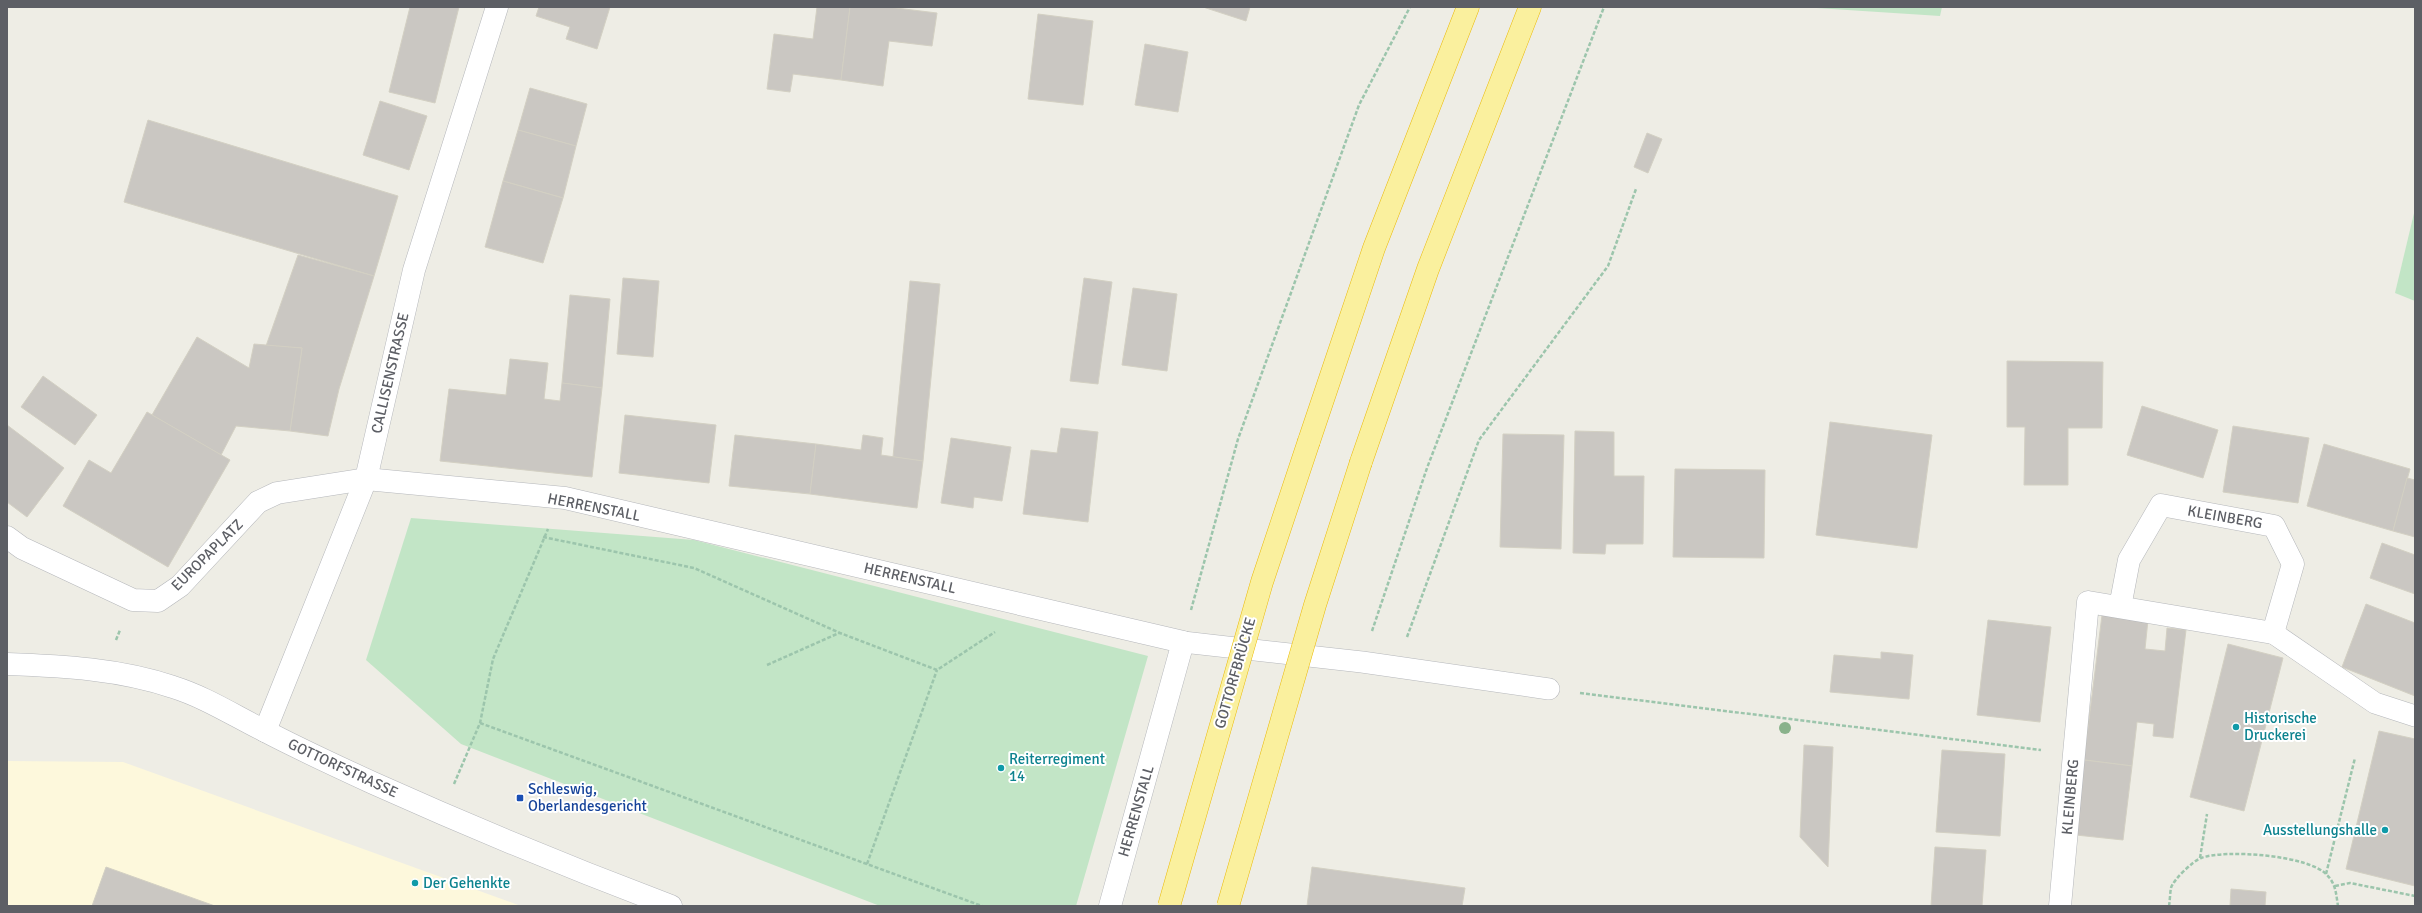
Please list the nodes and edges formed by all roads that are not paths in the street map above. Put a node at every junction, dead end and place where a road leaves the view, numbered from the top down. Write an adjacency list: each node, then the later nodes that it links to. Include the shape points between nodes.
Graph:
1 (497, 7): 4 (street, CALLISENSTRASSE, via 414,270)
2 (1468, 7): 15 (highway, GOTTORFBRÜCKE, bridge, via 1374,248 1262,582)
3 (1530, 7): 16 (highway, bridge, via 1431,262 1361,462 1315,605)
4 (366, 479): 5 (street, EUROPAPLATZ, via 277,493 258,502 180,586 158,601 133,600 22,548); 8 (street, HERRENSTALL, via 565,498); 12 (street, CALLISENSTRASSE)
5 (7, 537)
6 (2120, 607): 7 (street, KLEINBERG); 7 (street, KLEINBERG, via 2130,560 2161,505 2274,526 2293,564); 17 (street, KLEINBERG, via 2088,602)
7 (2274, 633): 11 (lane, via 2374,703)
8 (1183, 642): 10 (lane, via 1362,662); 14 (street, HERRENSTALL)
9 (7, 664): 12 (street, GOTTORFSTRASSE, via 136,676 208,700)
10 (1549, 689)
11 (2415, 716)
12 (265, 731): 13 (street, GOTTORFSTRASSE, via 372,783)
13 (671, 906)
14 (1110, 906)
15 (1169, 906)
16 (1228, 906)
17 (2060, 906)

